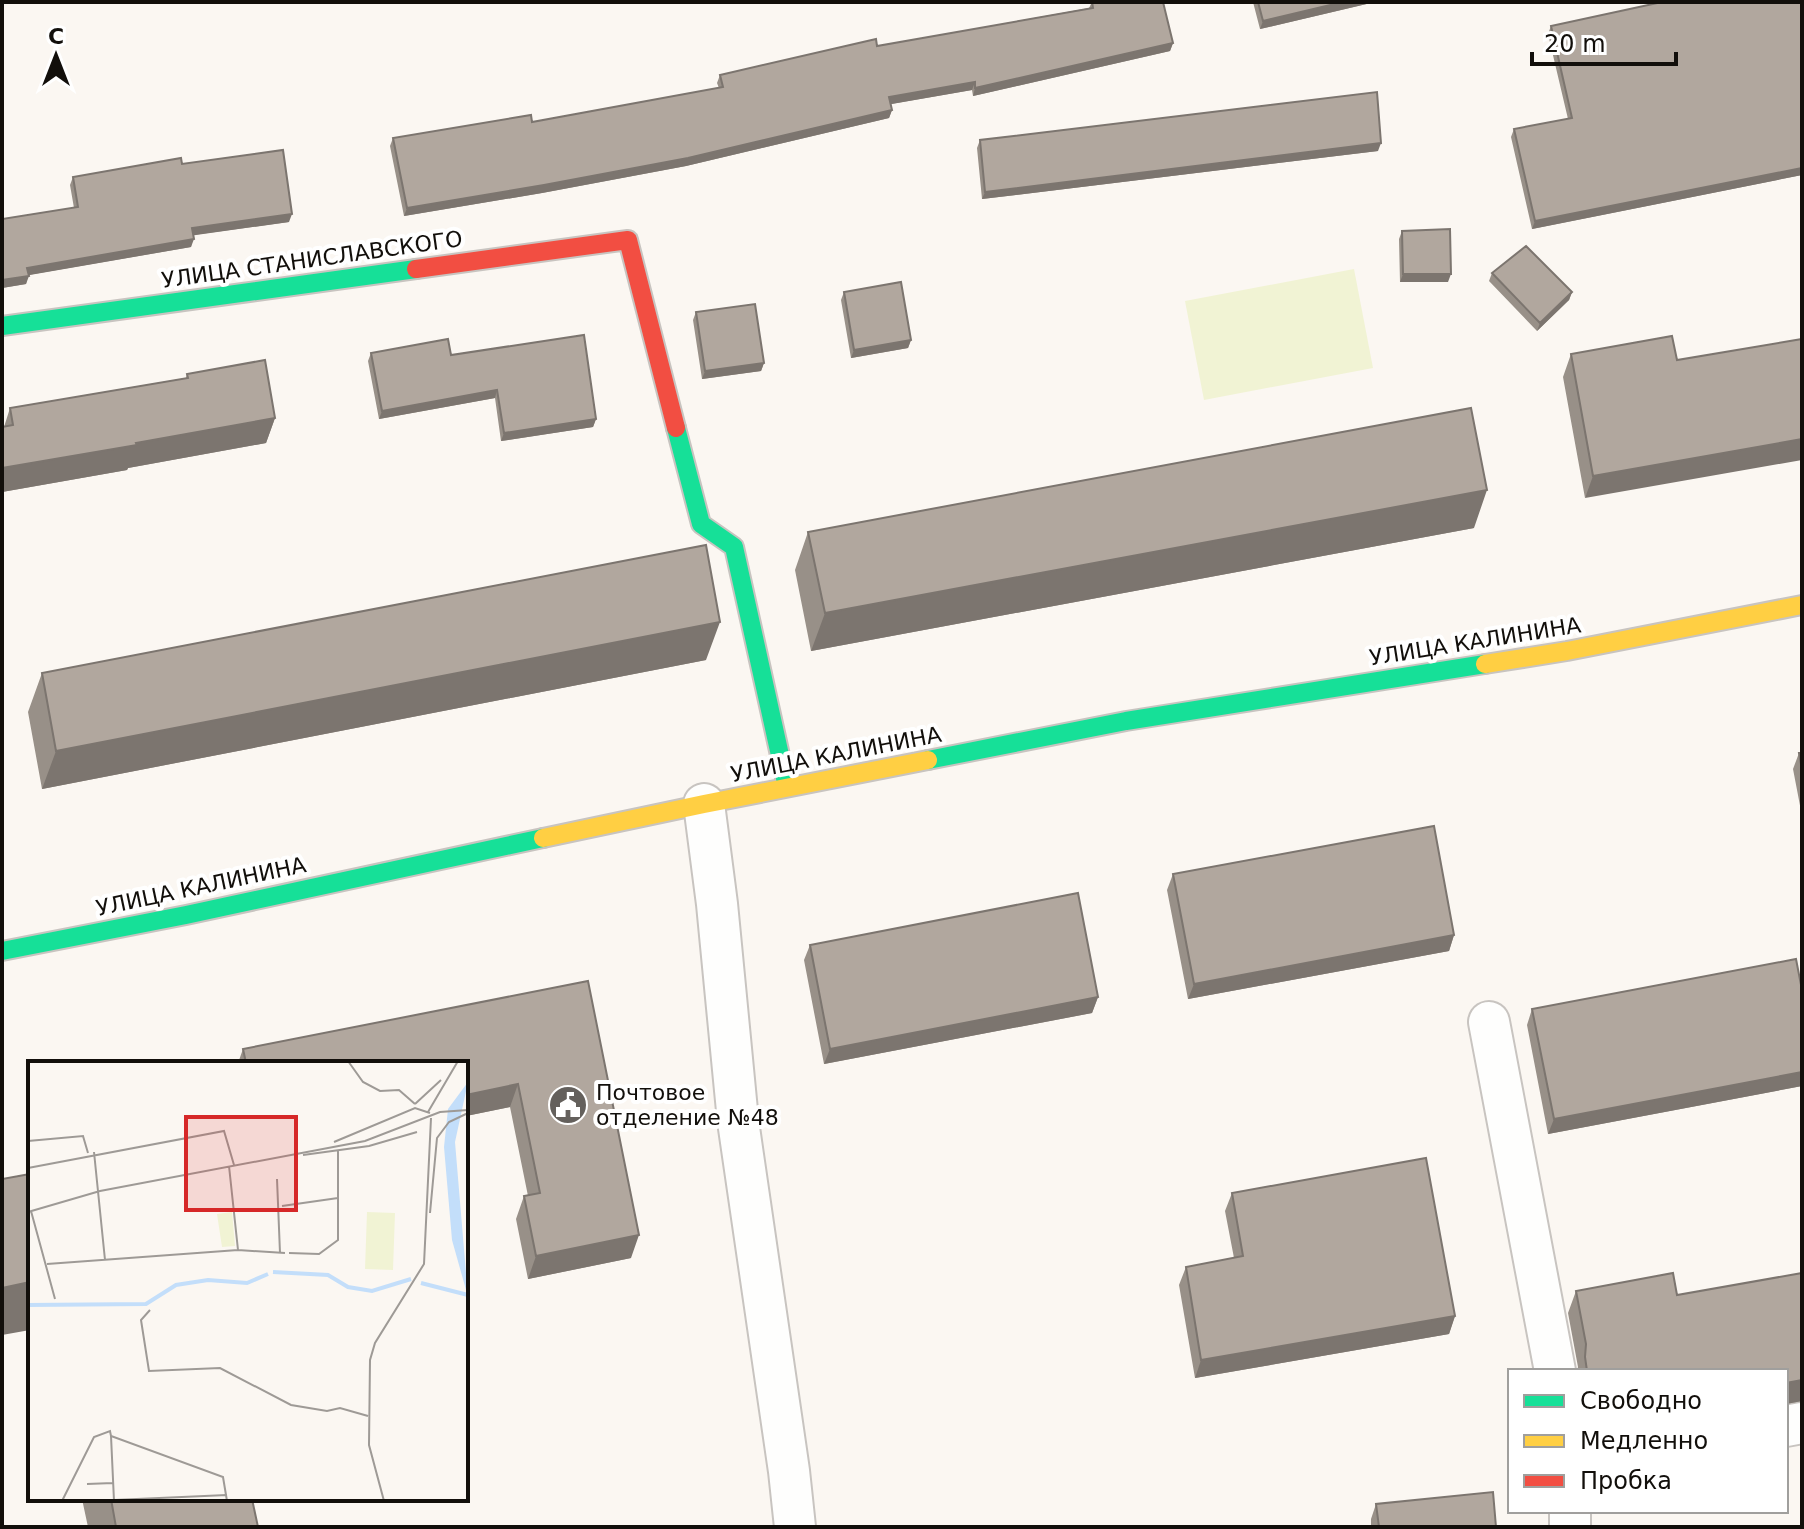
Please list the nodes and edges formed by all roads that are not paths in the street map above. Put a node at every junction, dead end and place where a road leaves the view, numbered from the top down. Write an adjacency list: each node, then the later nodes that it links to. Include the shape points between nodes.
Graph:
1 (2, 326): 6 (main road, УЛИЦА СТАНИСЛАВСКОГО, via 628,240 701,524 734,547)
2 (1802, 592): 5 (main road, УЛИЦА КАЛИНИНА)
3 (1802, 605): 5 (main road, УЛИЦА КАЛИНИНА)
4 (1784, 627): 5 (main road, УЛИЦА КАЛИНИНА)
5 (1684, 629): 6 (main road, УЛИЦА КАЛИНИНА, via 1126,721)
6 (787, 787): 7 (main road, УЛИЦА КАЛИНИНА)
7 (704, 804): 8 (main road, УЛИЦА КАЛИНИНА); 11 (street, via 738,1121)
8 (2, 951)
9 (1489, 1022): 10 (street)
10 (1555, 1369)
11 (795, 1527)

